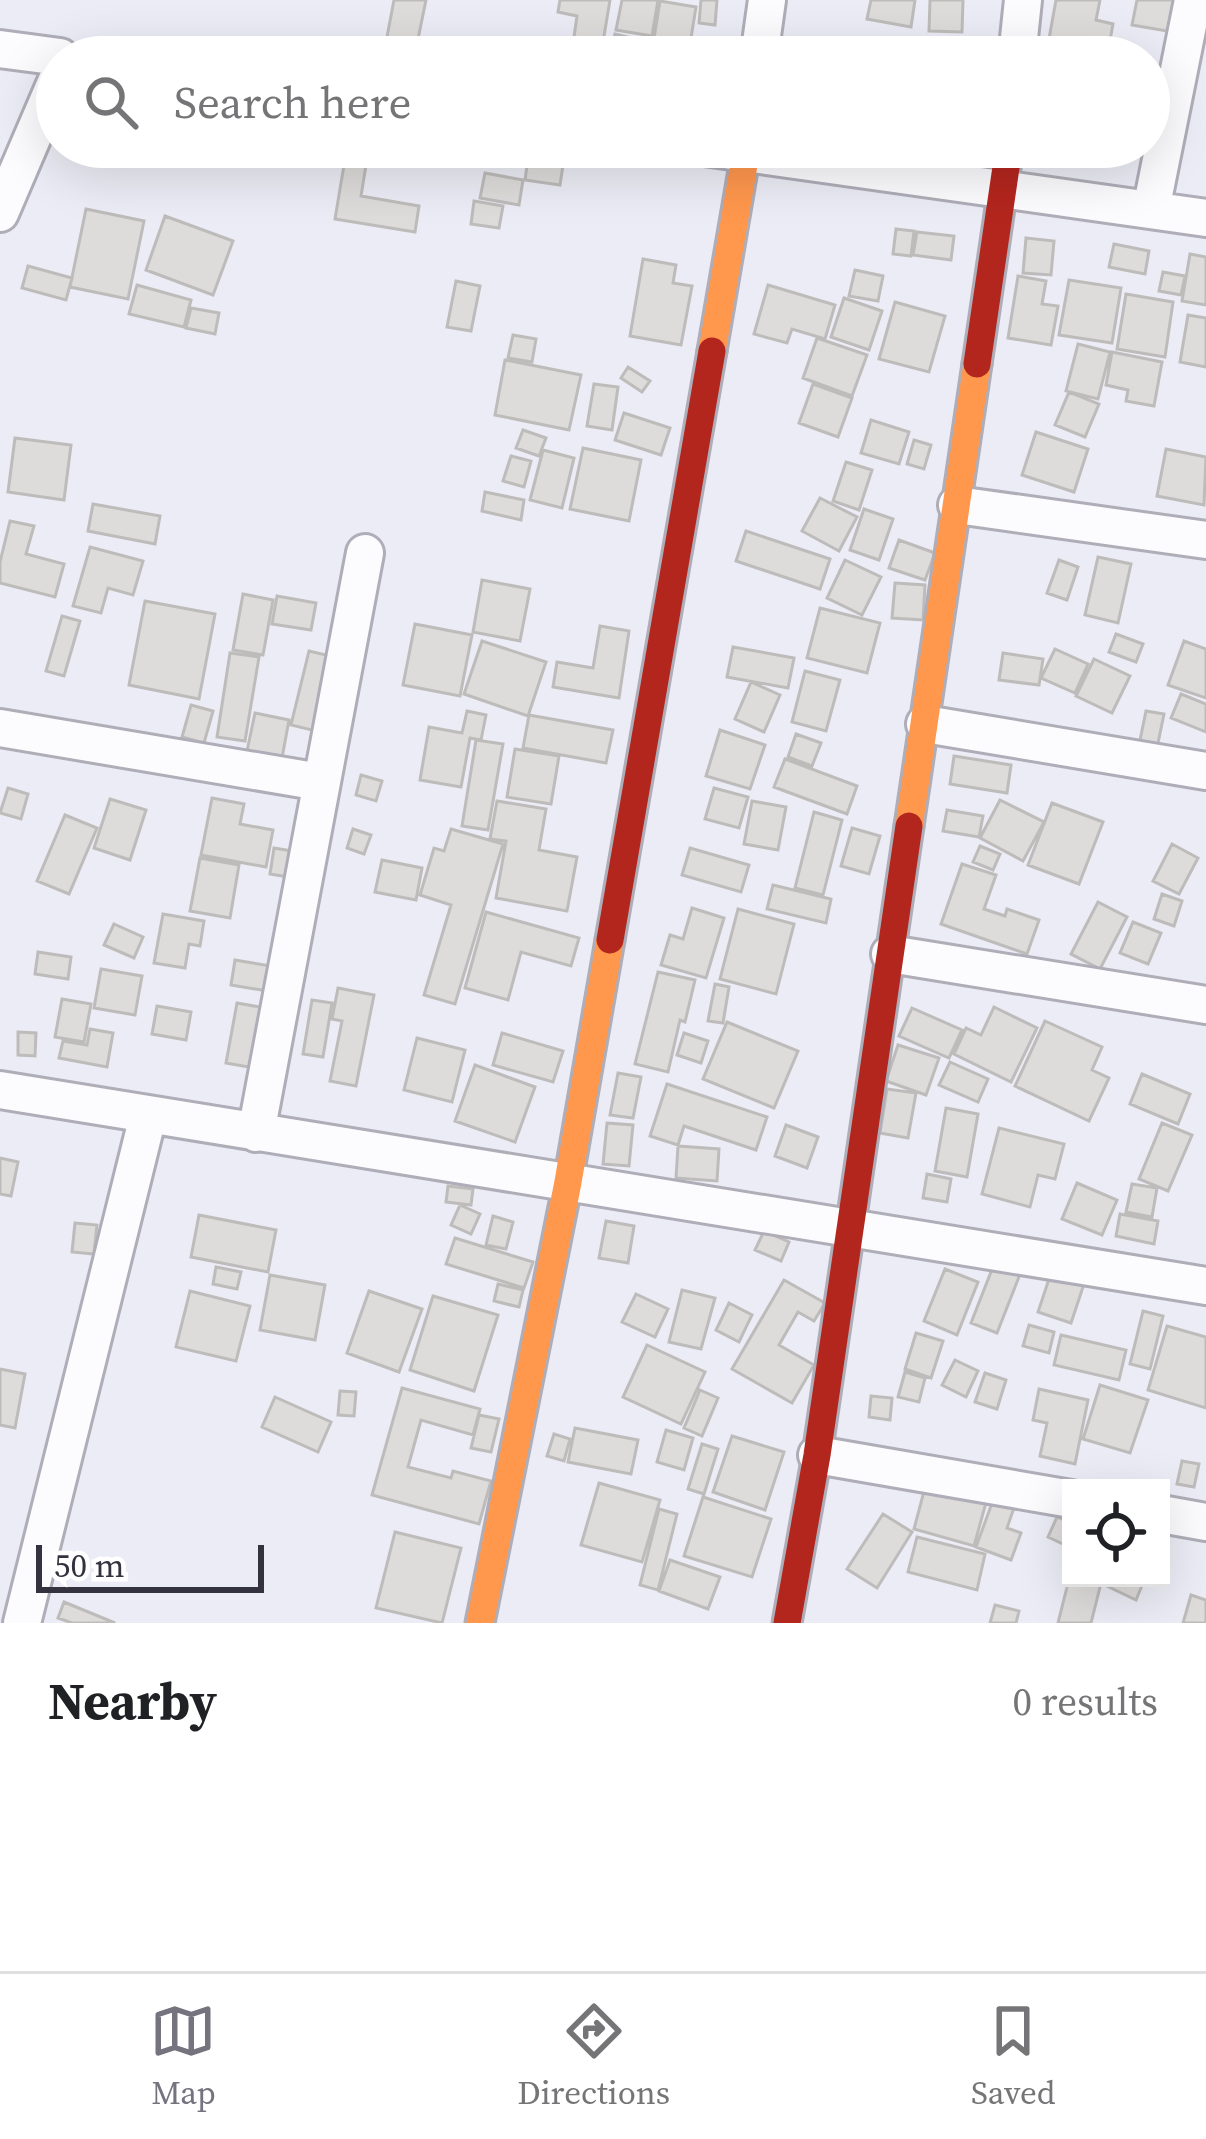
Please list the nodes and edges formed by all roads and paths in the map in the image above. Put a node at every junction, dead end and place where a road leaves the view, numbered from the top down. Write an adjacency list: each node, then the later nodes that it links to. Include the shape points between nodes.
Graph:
1 (767, 0): 4 (street)
2 (1023, 0): 5 (street)
3 (1193, 0): 8 (street)
4 (762, 36)
5 (1019, 36)
6 (0, 49): 7 (street)
7 (36, 54)
8 (1170, 112)
9 (36, 129): 16 (street)
10 (744, 168): 30 (street)
11 (866, 168): 14 (street)
12 (1007, 168): 14 (street)
13 (1159, 168): 15 (street)
14 (1005, 189): 15 (street); 18 (street)
15 (1150, 210): 17 (street)
16 (0, 213)
17 (1206, 218)
18 (958, 505): 19 (street); 21 (street)
19 (1206, 540)
20 (365, 553): 24 (street)
21 (925, 724): 23 (street); 25 (street)
22 (0, 728): 24 (street)
23 (1206, 771)
24 (320, 782): 29 (street)
25 (890, 954): 26 (street); 31 (street)
26 (1206, 1005)
27 (0, 1090): 28 (street)
28 (148, 1115): 29 (street); 37 (street)
29 (256, 1133): 30 (street)
30 (568, 1182): 31 (street); 38 (street)
31 (850, 1228): 32 (street); 33 (street)
32 (1206, 1286)
33 (818, 1455): 34 (street); 39 (street)
34 (1062, 1496)
35 (1170, 1516): 36 (street)
36 (1206, 1522)
37 (22, 1623)
38 (480, 1623)
39 (787, 1623)

